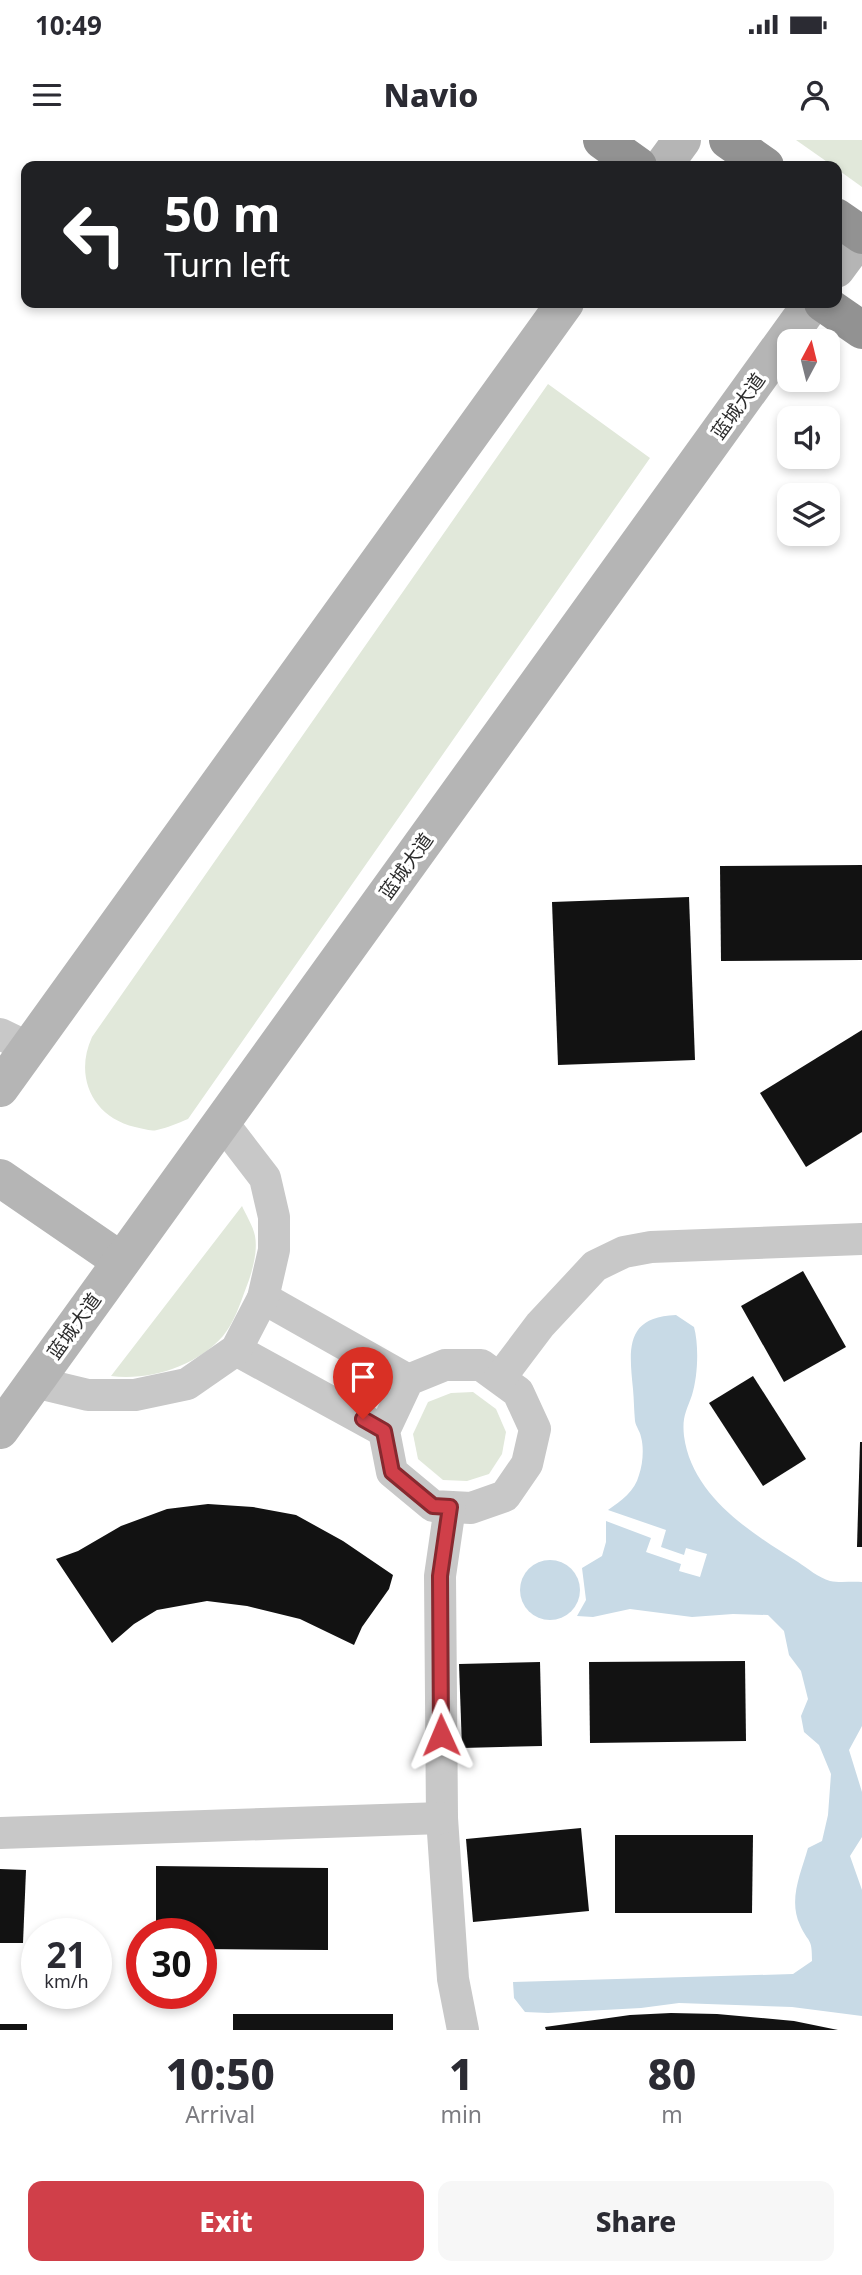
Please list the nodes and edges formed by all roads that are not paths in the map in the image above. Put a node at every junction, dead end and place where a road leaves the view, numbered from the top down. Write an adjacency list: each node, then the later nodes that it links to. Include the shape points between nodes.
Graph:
1 (603, 140): 4 (highway)
2 (682, 140): 5 (main road)
3 (728, 140): 6 (highway)
4 (631, 161)
5 (667, 161)
6 (758, 161)
7 (842, 221): 8 (highway)
8 (862, 235): 9 (main road)
9 (842, 261)
10 (561, 308): 14 (main road)
11 (808, 308): 16 (main road, 蓝城大道)
12 (830, 308): 13 (highway)
13 (862, 330)
14 (15, 1041): 15 (main road)
15 (0, 1088)
16 (222, 1122): 19 (main road, 蓝城大道); 20 (street, via 264,1178 274,1217 274,1250)
17 (0, 1178): 19 (main road)
18 (862, 1239): 22 (street, via 651,1247 624,1252 596,1266 540,1325)
19 (121, 1261): 24 (main road, 蓝城大道)
20 (264, 1298): 21 (street); 23 (street)
21 (236, 1350): 24 (street, via 187,1384 135,1395 88,1395); 26 (street)
22 (500, 1378): 23 (street, via 481,1365 446,1365); 27 (street, via 518,1392 535,1429 527,1464 505,1496 471,1508)
23 (408, 1380): 26 (street)
24 (34, 1382): 25 (main road, 蓝城大道)
25 (0, 1430)
26 (384, 1431): 27 (street, via 392,1472 433,1506)
27 (450, 1507): 28 (street, via 440,1576)
28 (442, 1818): 29 (street); 30 (street, via 453,1979)
29 (0, 1833)
30 (463, 2030)

